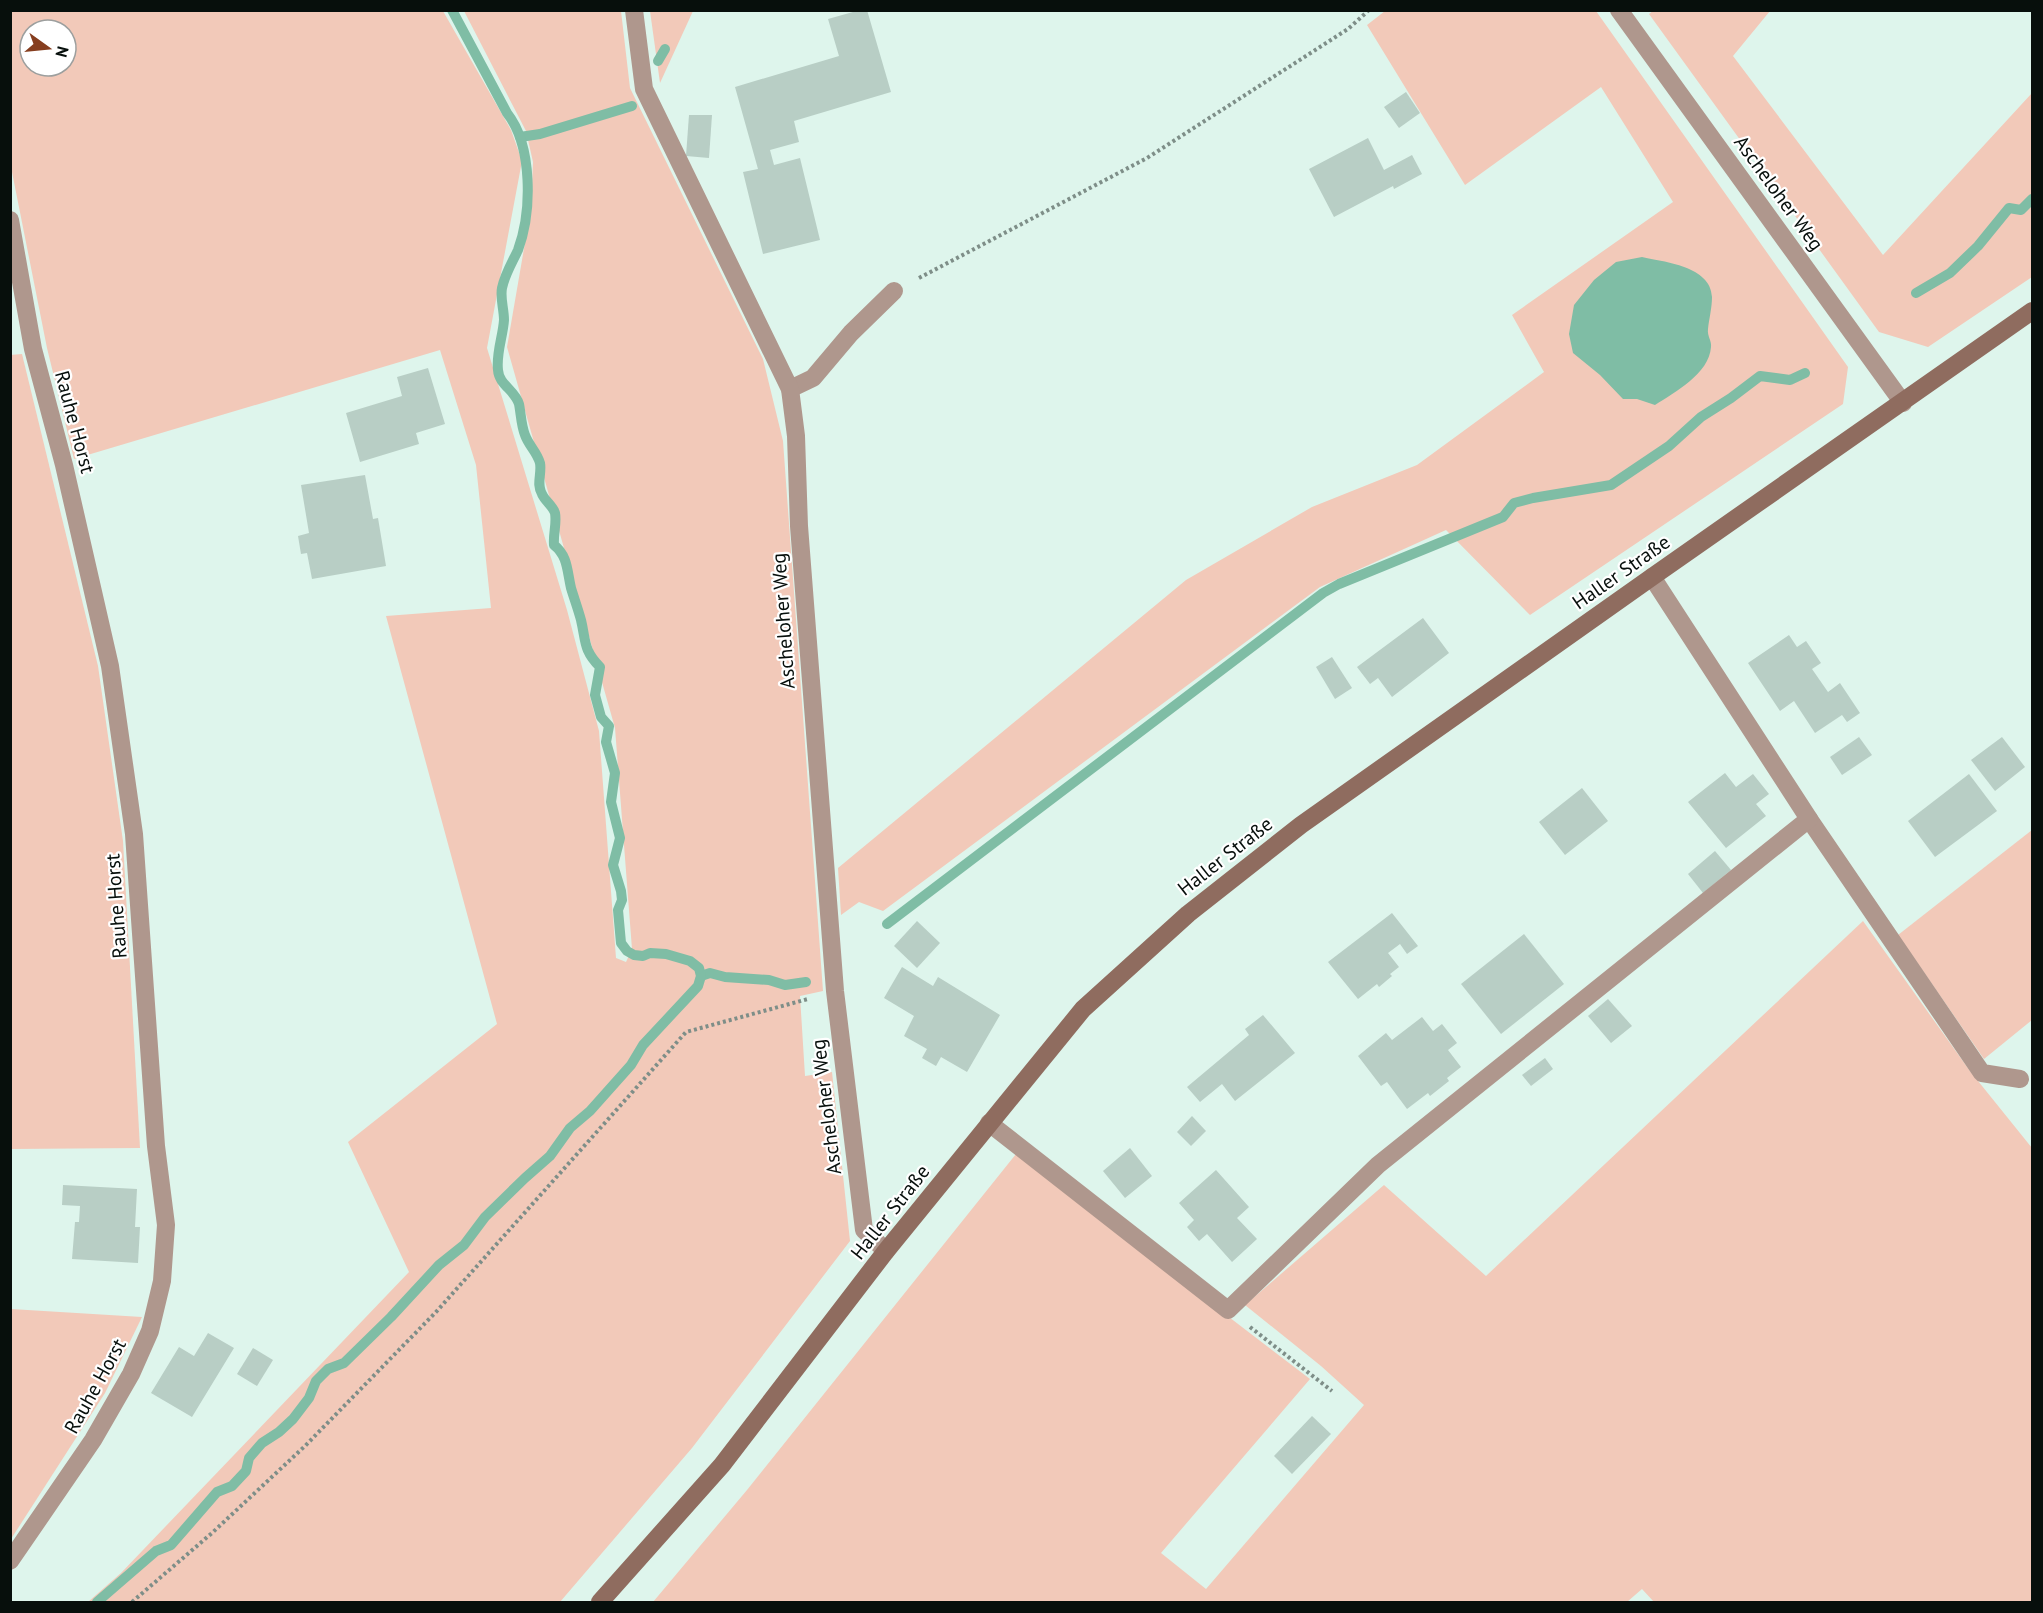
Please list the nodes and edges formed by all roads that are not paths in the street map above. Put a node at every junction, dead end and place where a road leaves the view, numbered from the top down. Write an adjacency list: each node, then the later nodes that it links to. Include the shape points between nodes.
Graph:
1 (634, 10): 6 (street, Ascheloher Weg, via 645,89)
2 (1619, 10): 7 (street, Ascheloher Weg)
3 (10, 220): 13 (street, Rauhe Horst, via 33,349 110,666 134,834 165,1226 162,1281 150,1331 131,1374 93,1440)
4 (894, 291): 6 (street, via 813,378)
5 (2032, 311): 7 (street, Haller Straße)
6 (790, 389): 12 (street, Ascheloher Weg, via 835,991 864,1230)
7 (1903, 403): 8 (street, Haller Straße)
8 (1652, 577): 9 (street); 11 (street, Haller Straße, via 1301,825 1188,914 1083,1008)
9 (1809, 819): 10 (street, via 1982,1072); 11 (street, via 1378,1165 1228,1310)
10 (2020, 1079)
11 (989, 1123): 12 (street, Haller Straße)
12 (886, 1251): 14 (street, Haller Straße, via 722,1465)
13 (10, 1561)
14 (600, 1602)

